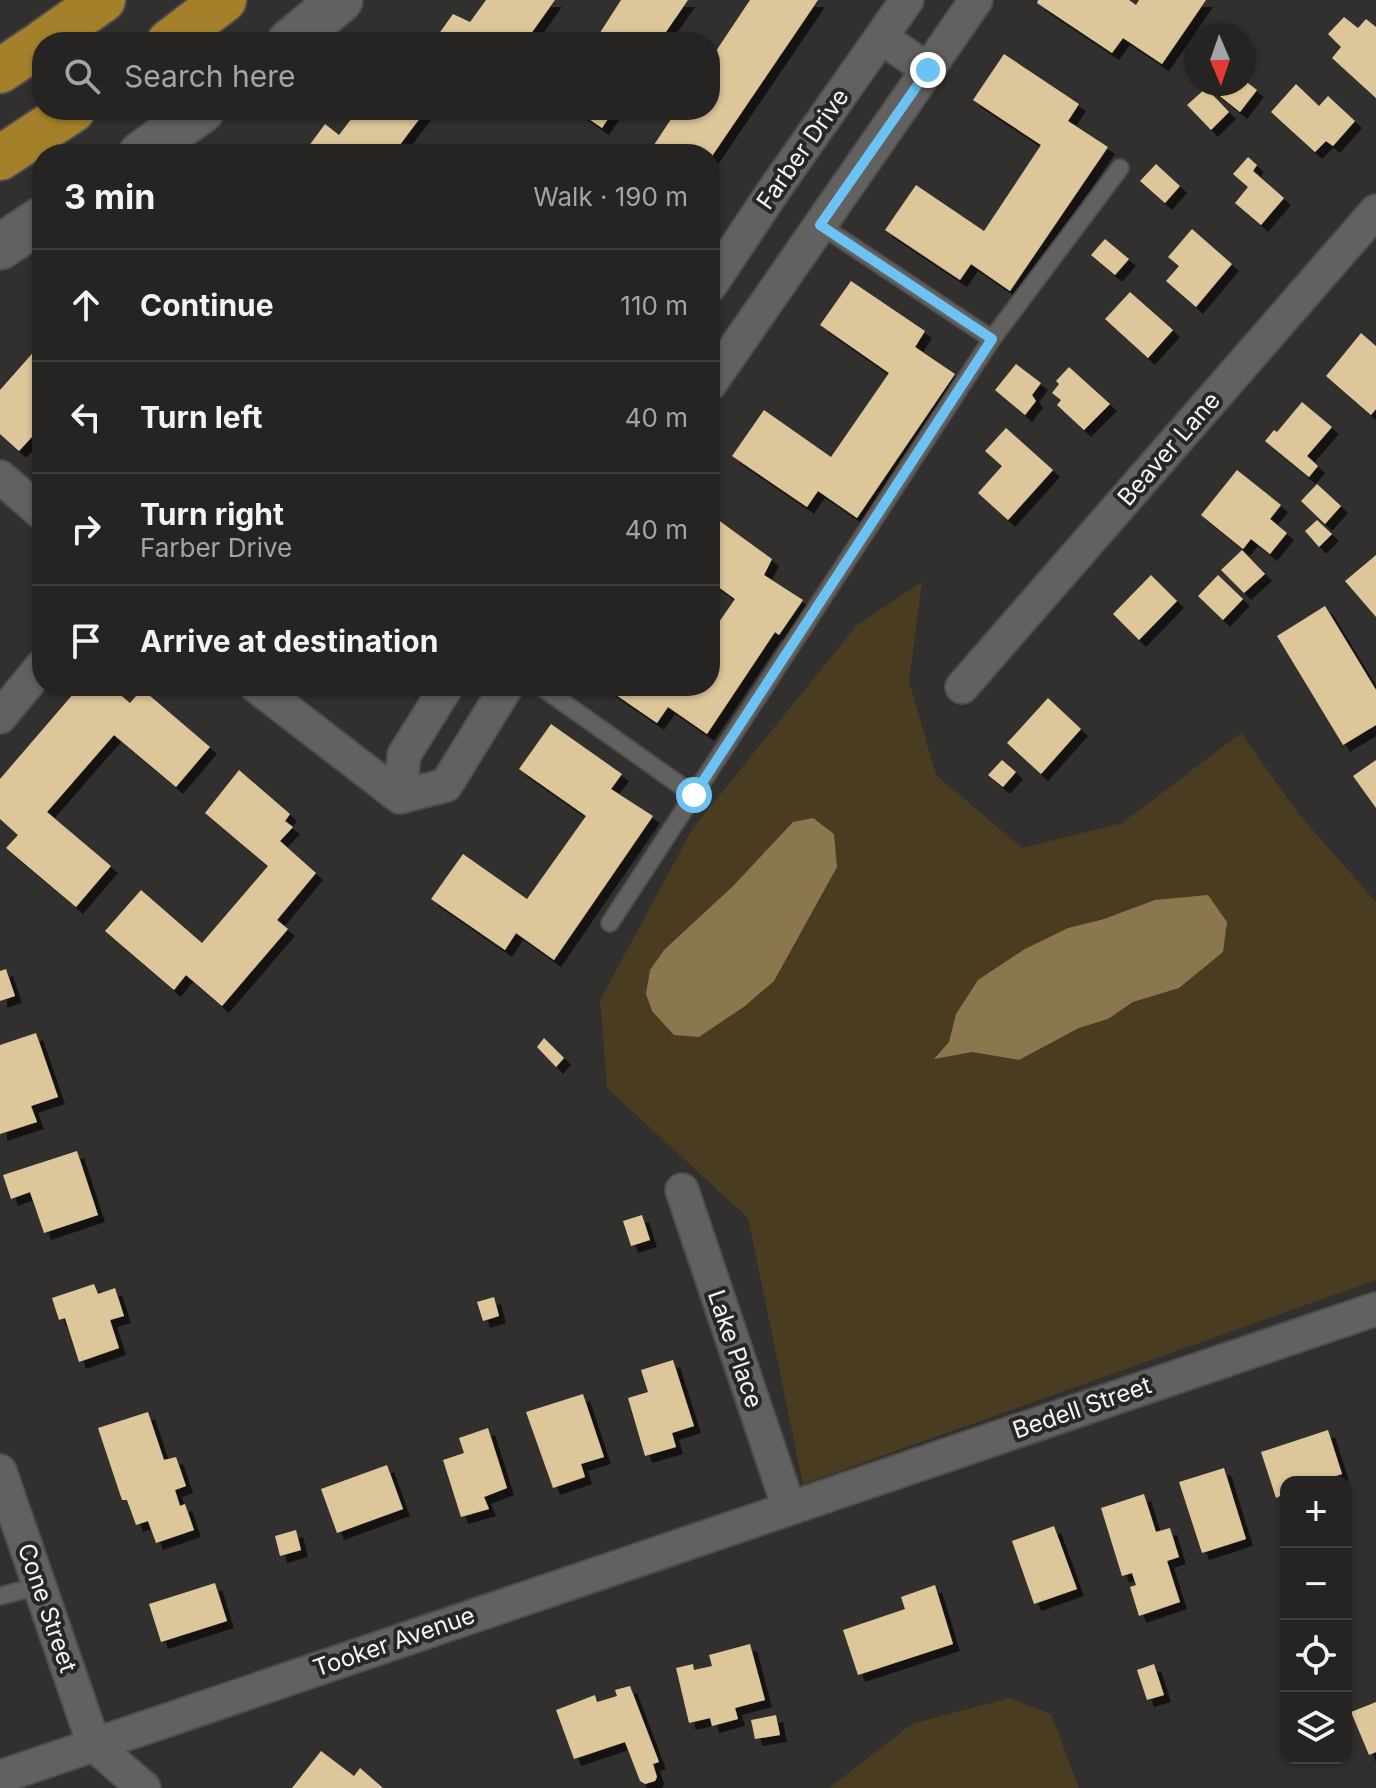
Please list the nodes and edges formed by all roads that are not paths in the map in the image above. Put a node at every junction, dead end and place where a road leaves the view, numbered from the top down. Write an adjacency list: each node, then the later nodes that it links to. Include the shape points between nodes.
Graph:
1 (103, 0): 6 (highway)
2 (224, 0): 7 (highway)
3 (340, 0): 8 (main road)
4 (976, 0): 10 (street)
5 (895, 17): 10 (street); 21 (street, Farber Drive)
6 (57, 32)
7 (182, 32)
8 (302, 32)
9 (32, 49): 11 (highway)
10 (936, 59): 18 (street)
11 (0, 71)
12 (58, 120): 15 (highway)
13 (188, 120): 14 (main road)
14 (155, 144)
15 (0, 158)
16 (1120, 168): 22 (lane)
17 (1376, 211): 27 (street, Beaver Lane)
18 (820, 225): 22 (lane); 23 (street)
19 (32, 226): 20 (main road)
20 (0, 247)
21 (720, 271)
22 (992, 339): 33 (lane)
23 (720, 370)
24 (0, 477): 25 (street)
25 (32, 504)
26 (32, 678): 32 (street)
27 (962, 687)
28 (269, 696): 34 (street)
29 (441, 696): 34 (street, via 404,755)
30 (501, 696): 34 (street, via 446,785)
31 (554, 696): 33 (lane)
32 (0, 717)
33 (694, 795): 35 (lane)
34 (400, 797)
35 (610, 923)
36 (682, 1190): 39 (street, Lake Place)
37 (1376, 1309): 39 (street, Bedell Street)
38 (0, 1471): 40 (street, Cone Street)
39 (789, 1508): 42 (street, Tooker Avenue)
40 (39, 1586): 41 (lane); 42 (street, Cone Street)
41 (0, 1596)
42 (94, 1745): 43 (street, Tooker Avenue); 44 (street)
43 (0, 1777)
44 (144, 1788)

